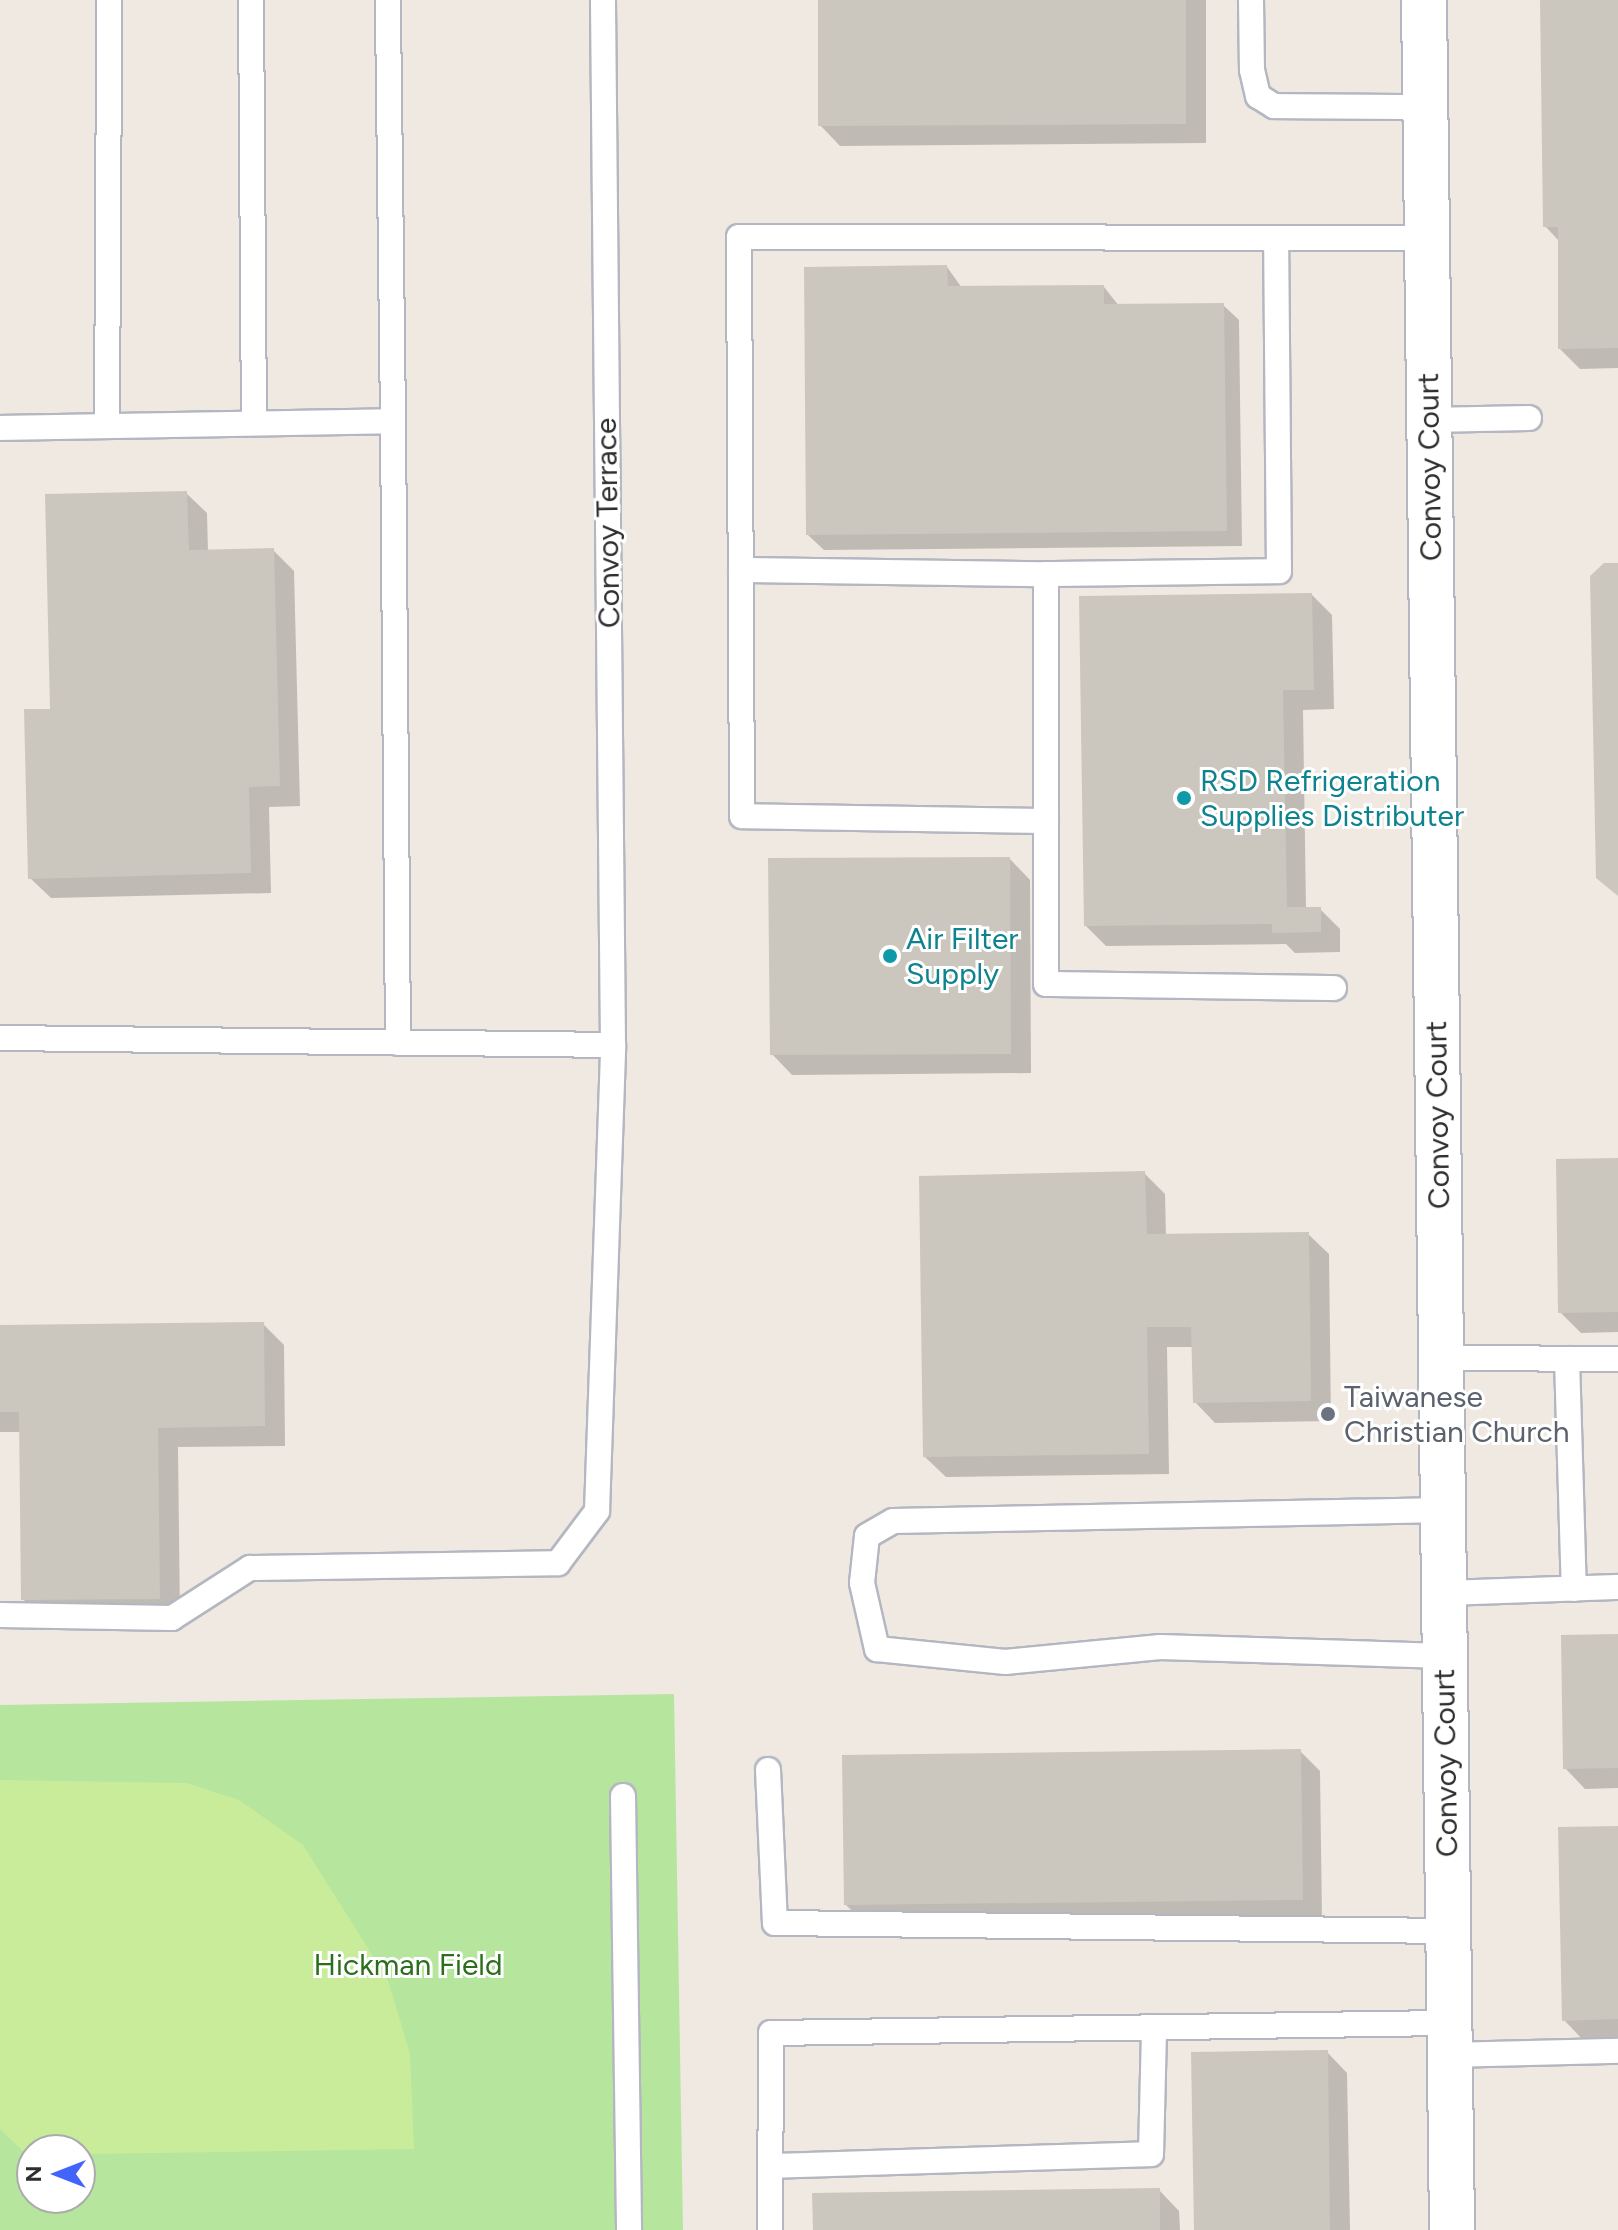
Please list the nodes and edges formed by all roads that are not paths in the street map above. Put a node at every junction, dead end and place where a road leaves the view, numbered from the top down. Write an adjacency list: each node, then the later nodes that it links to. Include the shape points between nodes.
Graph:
1 (109, 0): 14 (lane)
2 (251, 0): 13 (lane)
3 (388, 0): 12 (lane)
4 (603, 0): 22 (lane, Convoy Terrace)
5 (1251, 0): 7 (lane, via 1252,70 1258,96 1274,106)
6 (1424, 0): 7 (street, Convoy Court)
7 (1425, 107): 9 (street, Convoy Court)
8 (1276, 238): 9 (lane); 16 (lane, via 739,237); 17 (lane, via 1279,571)
9 (1426, 238): 11 (street, Convoy Court)
10 (1529, 418): 11 (lane)
11 (1429, 420): 23 (street, Convoy Court)
12 (393, 421): 13 (lane); 21 (lane)
13 (254, 423): 14 (lane)
14 (107, 426): 15 (lane)
15 (0, 428)
16 (741, 570): 17 (lane); 18 (lane, via 742,816)
17 (1046, 574): 18 (lane)
18 (1046, 821): 19 (lane, via 1046,984)
19 (1334, 988)
20 (0, 1038): 21 (lane)
21 (398, 1043): 22 (lane)
22 (613, 1045): 30 (lane, Convoy Terrace, via 597,1511 558,1563 250,1568 172,1618)
23 (1441, 1358): 24 (lane); 26 (street, Convoy Court)
24 (1567, 1359): 25 (lane); 28 (lane)
25 (1618, 1359)
26 (1443, 1510): 29 (street, Convoy Court); 31 (lane, via 893,1521 867,1536 862,1583 877,1649 1005,1662 1160,1647)
27 (1618, 1587): 28 (lane)
28 (1574, 1589): 29 (lane)
29 (1444, 1593): 31 (street, Convoy Court)
30 (0, 1615)
31 (1444, 1656): 34 (street, Convoy Court)
32 (768, 1770): 34 (lane, via 775,1923)
33 (623, 1796): 39 (lane)
34 (1448, 1931): 36 (street, Convoy Court)
35 (1154, 2027): 36 (lane); 38 (lane, via 1151,2154); 38 (lane, via 771,2033)
36 (1450, 2039): 37 (lane); 41 (street, Convoy Court)
37 (1618, 2051)
38 (771, 2166): 40 (lane)
39 (629, 2230)
40 (770, 2230)
41 (1452, 2230)

